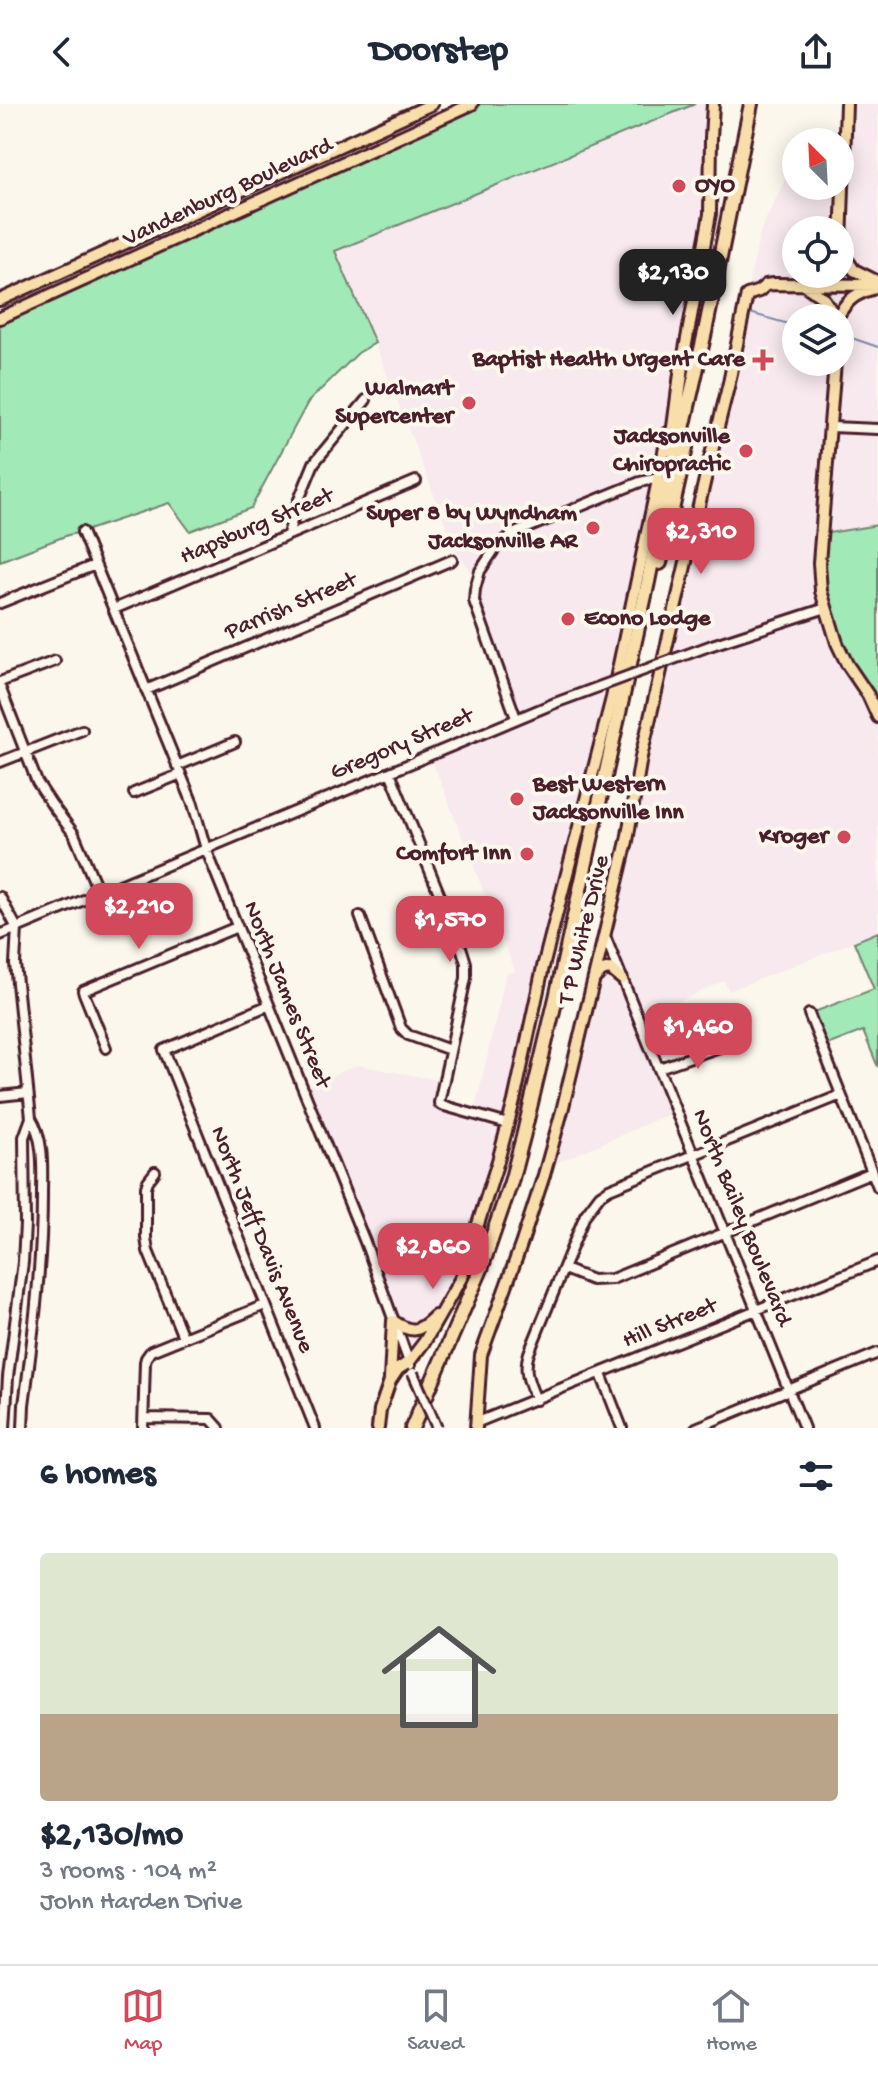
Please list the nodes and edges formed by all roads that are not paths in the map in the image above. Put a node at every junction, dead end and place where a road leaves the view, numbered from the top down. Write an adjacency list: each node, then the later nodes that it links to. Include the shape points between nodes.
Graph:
1 (432, 104): 6 (main road, Vandenburg Boulevard)
2 (713, 104): 18 (main road, via 710,214)
3 (754, 104): 25 (highway); 97 (highway, via 717,309 526,1153 495,1249)
4 (469, 105): 7 (main road, Vandenburg Boulevard)
5 (846, 108): 8 (main road)
6 (257, 183): 7 (main road); 14 (main road, Vandenburg Boulevard)
7 (263, 198): 17 (main road, Vandenburg Boulevard)
8 (842, 216)
9 (854, 270): 12 (main road)
10 (854, 280): 12 (main road, T P White Drive)
11 (782, 285): 52 (main road, T P White Drive, via 766,285 747,295)
12 (878, 285): 16 (main road)
13 (811, 288): 15 (main road)
14 (0, 300)
15 (827, 304)
16 (845, 304)
17 (0, 318)
18 (682, 366): 23 (main road); 25 (highway)
19 (834, 376): 21 (main road)
20 (366, 400): 27 (street, via 314,463)
21 (831, 427): 22 (street); 31 (main road, via 819,570)
22 (878, 429)
23 (659, 478): 37 (street, via 515,533 496,547 480,571 474,601); 65 (main road, via 612,698)
24 (416, 481): 27 (street, Hapsburg Street)
25 (666, 490): 96 (highway, via 547,1040 511,1182 481,1269)
26 (82, 532): 29 (street, North James Street)
27 (288, 535): 32 (street, Hapsburg Street)
28 (452, 560): 35 (street, Parrish Street)
29 (95, 565): 30 (street); 32 (street, North James Street)
30 (0, 603)
31 (826, 608): 36 (main road, via 843,656); 37 (street, Gregory Street, bridge)
32 (114, 609): 35 (street, North James Street)
33 (55, 661): 34 (street)
34 (0, 685): 40 (street)
35 (146, 690): 42 (street, North James Street)
36 (878, 717)
37 (516, 718): 43 (street, Gregory Street)
38 (82, 730): 40 (street)
39 (235, 742): 42 (street)
40 (25, 752): 41 (street); 46 (street, via 43,793 74,834)
41 (0, 762)
42 (179, 770): 44 (street); 45 (street, North James Street)
43 (390, 772): 45 (street, Gregory Street); 59 (street, via 464,955 466,978)
44 (134, 793)
45 (206, 849): 46 (street, Gregory Street); 49 (street, North James Street)
46 (99, 893): 50 (street, Gregory Street)
47 (0, 897): 50 (street)
48 (360, 916): 59 (street, via 401,1028)
49 (237, 927): 55 (street, North James Street); 58 (street, via 83,991)
50 (17, 928): 51 (street, Gregory Street); 61 (street, via 15,964)
51 (0, 935)
52 (604, 935): 53 (street, North Bailey Boulevard); 54 (main road, T P White Drive)
53 (622, 979): 54 (main road, via 610,969); 60 (street, North Bailey Boulevard)
54 (594, 980): 89 (main road, T P White Drive, via 544,1175 481,1355)
55 (269, 1005): 75 (street, North Jeff Davis Avenue, via 164,1050); 78 (street, North James Street)
56 (809, 1014): 62 (street)
57 (726, 1045): 60 (street)
58 (106, 1048)
59 (450, 1050): 65 (street, via 439,1103)
60 (659, 1068): 66 (street, North Bailey Boulevard)
61 (28, 1093): 63 (street); 64 (street)
62 (841, 1095): 66 (street); 68 (street)
63 (0, 1096)
64 (31, 1118): 72 (street, via 24,1137); 73 (street, via 41,1155)
65 (508, 1124): 76 (main road, via 467,1263)
66 (694, 1154): 70 (street, North Bailey Boulevard); 74 (street, via 600,1195 585,1215)
67 (155, 1172): 79 (street, via 146,1187 146,1242)
68 (872, 1172): 69 (street); 70 (street)
69 (878, 1187)
70 (725, 1232): 74 (street, via 605,1280); 77 (street, North Bailey Boulevard)
71 (878, 1261): 77 (street, Hill Street)
72 (23, 1262): 73 (street); 81 (street)
73 (40, 1263): 82 (street)
74 (564, 1269): 87 (street, via 525,1365)
75 (265, 1305): 79 (street); 94 (street, North Jeff Davis Avenue)
76 (443, 1309): 78 (main road, via 416,1330); 83 (main road)
77 (756, 1311): 84 (street, Hill Street); 86 (street, North Bailey Boulevard)
78 (393, 1321): 83 (street, North James Street); 85 (main road)
79 (183, 1337): 88 (street, via 146,1358)
80 (878, 1353): 86 (street)
81 (10, 1363): 82 (street); 90 (street)
82 (28, 1365): 91 (street)
83 (411, 1368): 85 (main road, via 398,1369); 98 (street, North James Street, bridge)
84 (601, 1374): 87 (street, Hill Street); 99 (street)
85 (390, 1381): 95 (main road)
86 (788, 1390): 100 (street); 101 (street, North Bailey Boulevard)
87 (536, 1400): 89 (street, Hill Street)
88 (144, 1418): 92 (street); 93 (street, via 211,1419)
89 (477, 1425)
90 (5, 1428)
91 (23, 1428)
92 (143, 1428)
93 (219, 1428)
94 (315, 1428)
95 (378, 1428)
96 (412, 1428)
97 (422, 1428)
98 (437, 1428)
99 (622, 1428)
100 (696, 1428)
101 (804, 1428)

